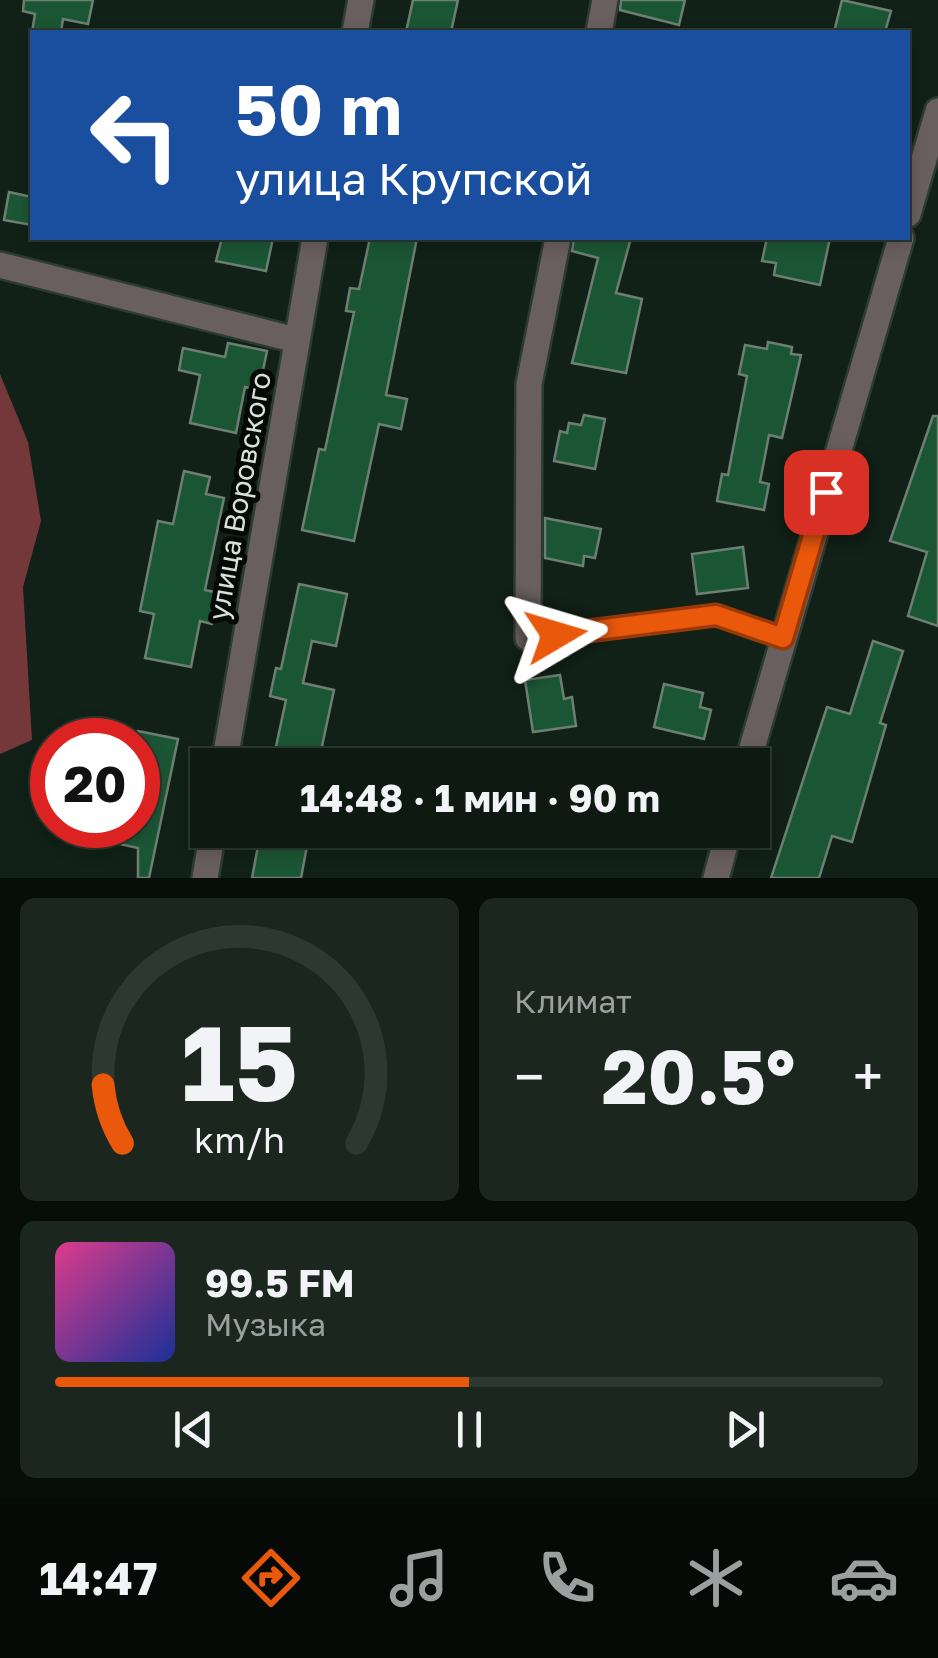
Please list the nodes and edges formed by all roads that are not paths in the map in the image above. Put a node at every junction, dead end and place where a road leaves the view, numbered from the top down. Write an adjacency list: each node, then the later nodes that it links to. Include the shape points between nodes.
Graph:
1 (361, 0): 3 (street)
2 (606, 0): 4 (street)
3 (355, 30)
4 (599, 30)
5 (938, 111): 6 (street)
6 (910, 207)
7 (316, 240): 11 (street, улица Воровского)
8 (558, 240): 12 (street, via 529,384)
9 (900, 240): 13 (street)
10 (0, 265): 11 (street)
11 (296, 340): 14 (street, улица Воровского)
12 (528, 638): 13 (lane, via 716,615)
13 (783, 638): 15 (street)
14 (227, 748)
15 (752, 748)
16 (210, 848): 18 (street)
17 (724, 848): 19 (street)
18 (205, 878)
19 (716, 878)

